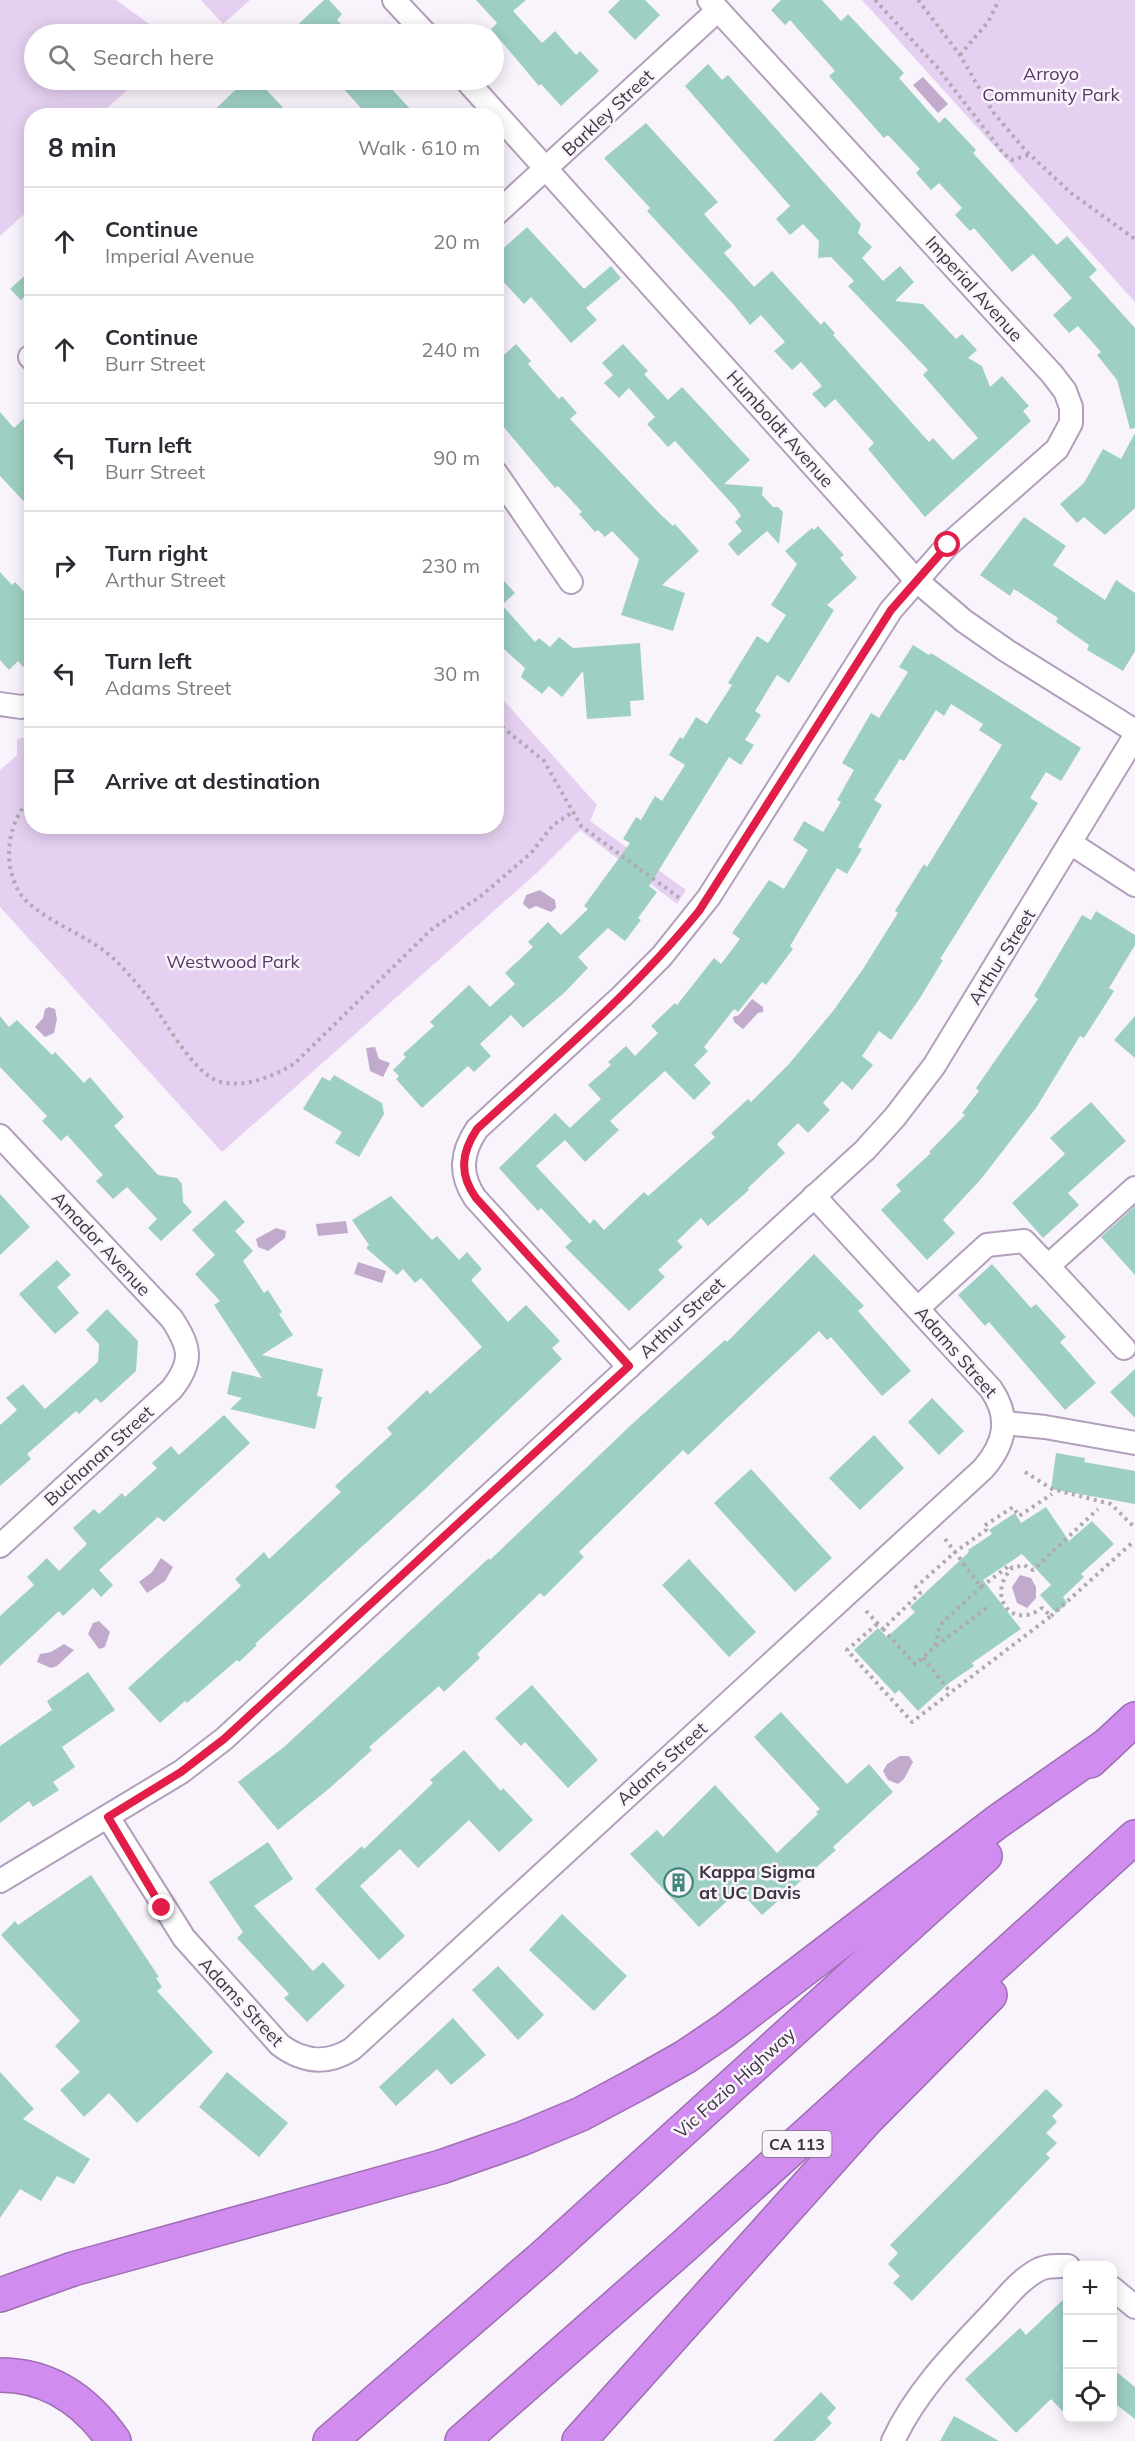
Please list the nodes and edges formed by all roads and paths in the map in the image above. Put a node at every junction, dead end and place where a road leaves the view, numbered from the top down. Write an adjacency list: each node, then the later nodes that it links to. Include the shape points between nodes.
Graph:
1 (394, 0): 6 (street)
2 (875, 0): 11 (path, via 937,68 1004,154 1012,160)
3 (918, 0): 7 (path)
4 (999, 0): 7 (path, via 988,22)
5 (713, 5): 12 (street, Barkley Street); 16 (street, Imperial Avenue, via 1052,374 1071,407 1071,423 1057,449 948,545)
6 (417, 24)
7 (960, 55): 11 (path, via 993,112)
8 (475, 90): 9 (street, Humboldt Avenue)
9 (491, 108)
10 (504, 122): 12 (street, Humboldt Avenue)
11 (1030, 155): 14 (path, via 1071,192)
12 (547, 169): 13 (street, Barkley Street); 16 (street, Humboldt Avenue)
13 (504, 207)
14 (1135, 238)
15 (504, 485): 17 (street)
16 (916, 580): 21 (street, Humboldt Avenue, via 963,621); 27 (street, Imperial Avenue, via 891,610)
17 (571, 582)
18 (0, 704): 19 (street)
19 (24, 706)
20 (504, 728): 24 (path, via 544,761)
21 (1135, 731)
22 (1135, 736): 25 (street, Arthur Street)
23 (24, 805): 24 (path, via 11,830 11,867 19,892 30,904 91,940 116,960 199,1068 221,1082 257,1081 295,1063 432,929 481,896 531,853 553,825)
24 (573, 812): 27 (path, via 581,826)
25 (1072, 844): 26 (street); 30 (street, Arthur Street, via 934,1066 880,1134)
26 (1135, 885)
27 (699, 911): 35 (street, Imperial Avenue, via 622,996 477,1129 464,1161 463,1174 476,1198)
28 (4, 1148): 34 (street, Amador Avenue, via 172,1319 185,1338)
29 (1135, 1188): 31 (street)
30 (814, 1196): 32 (street, Adams Street); 35 (street, Arthur Street)
31 (1048, 1266): 32 (street, via 1024,1241 987,1245); 33 (street)
32 (918, 1308): 36 (street, Adams Street, via 991,1389 1002,1408)
33 (1124, 1348)
34 (188, 1359): 44 (street, Buchanan Street, via 183,1375 172,1389)
35 (629, 1366): 58 (street, Arthur Street, via 224,1739 181,1772)
36 (1004, 1424): 37 (street); 58 (street, Adams Street, via 999,1447 983,1469 343,2055 334,2059 311,2060 291,2054 280,2045 184,1938)
37 (1135, 1443)
38 (1025, 1472): 41 (path, via 1052,1489 1111,1504)
39 (1052, 1494): 45 (path, via 1019,1516 1013,1507)
40 (1098, 1509): 46 (path, via 1034,1570 1024,1565)
41 (1135, 1528)
42 (945, 1539): 45 (path)
43 (1133, 1542): 50 (path)
44 (0, 1546)
45 (955, 1552): 47 (path); 52 (path, via 916,1587 920,1593)
46 (1012, 1568): 47 (path, via 1010,1565); 50 (path, via 1002,1581 1003,1602 1012,1613 1022,1616 1042,1608)
47 (981, 1587): 53 (path, via 940,1625)
48 (866, 1611): 51 (path)
49 (988, 1613): 53 (path, via 985,1609)
50 (1050, 1616): 55 (path)
51 (877, 1624): 52 (path); 55 (path, via 848,1650 912,1722)
52 (883, 1629): 54 (path, via 915,1664)
53 (935, 1647): 54 (path)
54 (923, 1658): 55 (path)
55 (951, 1693)
56 (1135, 1719): 57 (highway, Vic Fazio Highway)
57 (1107, 1745): 63 (highway, via 997,1822 725,2030 685,2057 580,2114 441,2167 73,2269); 67 (highway, Vic Fazio Highway, via 544,2256)
58 (108, 1817): 60 (street, Arthur Street)
59 (1132, 1840): 68 (highway, CA 113, via 684,2247); 69 (highway, via 952,2036 853,2135)
60 (0, 1881)
61 (1060, 2266): 70 (street, via 1039,2270 1016,2288 943,2365 920,2394)
62 (1117, 2291): 64 (street)
63 (0, 2295)
64 (1135, 2307)
65 (0, 2375): 66 (highway, via 28,2377 73,2396 96,2416)
66 (114, 2441)
67 (330, 2441)
68 (462, 2441)
69 (579, 2441)
70 (893, 2441)

